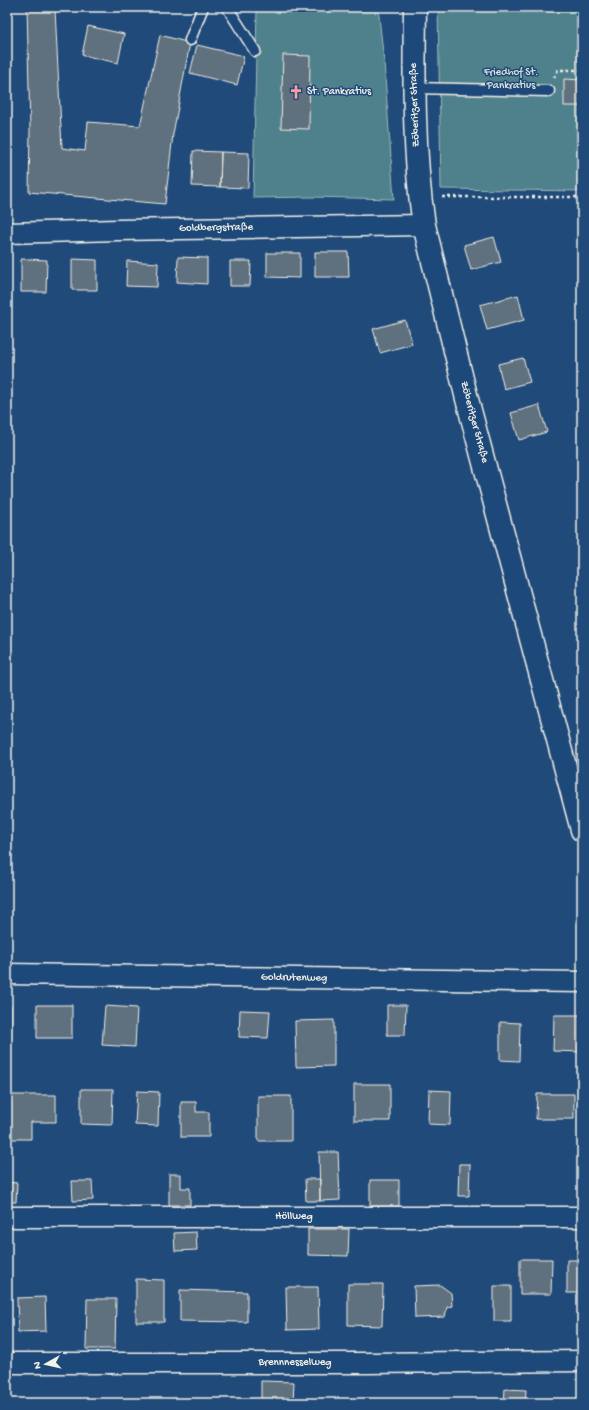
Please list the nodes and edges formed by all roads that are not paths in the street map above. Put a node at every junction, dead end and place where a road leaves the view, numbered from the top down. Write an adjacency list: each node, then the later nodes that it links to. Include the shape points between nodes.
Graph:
1 (203, 7): 4 (lane)
2 (227, 7): 5 (lane)
3 (415, 7): 6 (street, Zöberitzer Straße)
4 (190, 40)
5 (255, 51)
6 (413, 88): 7 (lane); 8 (street, Zöberitzer Straße)
7 (549, 91)
8 (424, 226): 9 (street, Goldbergstraße); 10 (street, Zöberitzer Straße, via 467,399)
9 (7, 233)
10 (582, 830)
11 (7, 974): 12 (street, Goldrutenweg)
12 (582, 982)
13 (7, 1217): 14 (street, Höllweg)
14 (582, 1217)
15 (582, 1361): 16 (street, Brennnesselweg)
16 (7, 1362)

